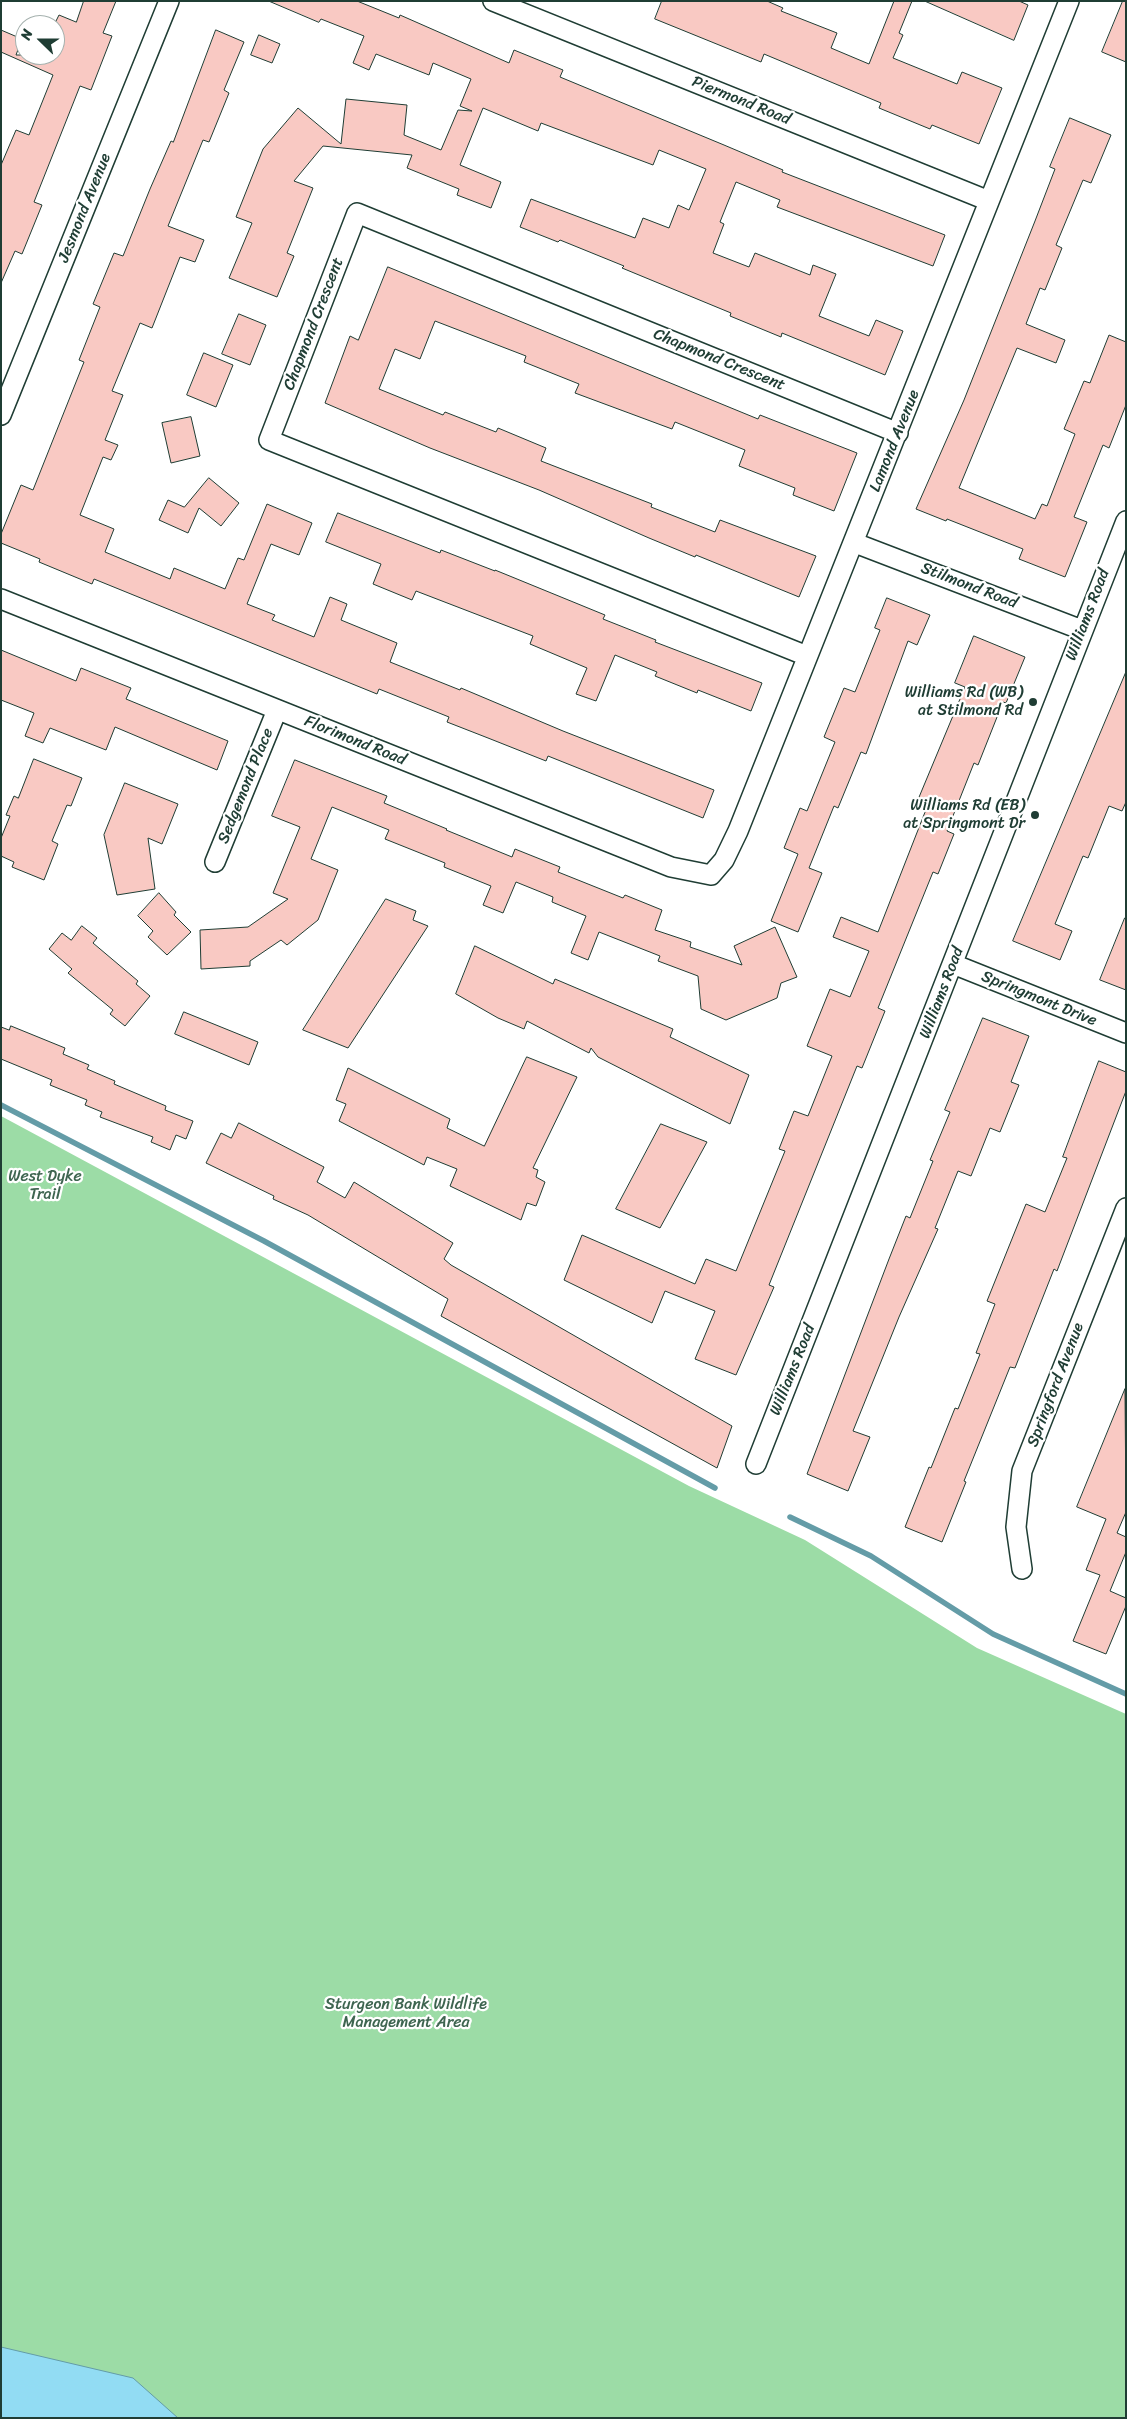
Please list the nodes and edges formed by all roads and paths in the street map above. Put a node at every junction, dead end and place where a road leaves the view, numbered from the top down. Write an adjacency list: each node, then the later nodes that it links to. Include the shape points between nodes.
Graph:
1 (169, 1): 5 (street, Jesmond Avenue)
2 (493, 1): 4 (street, Piermond Road)
3 (1068, 1): 4 (street, Lamond Avenue)
4 (989, 201): 6 (street, Lamond Avenue)
5 (1, 415)
6 (898, 433): 8 (street, Lamond Avenue); 11 (street, Chapmond Crescent, via 357,213 269,440)
7 (1126, 521): 10 (street, Williams Road)
8 (855, 543): 10 (street, Stilmond Road); 11 (street, Lamond Avenue)
9 (1, 599): 12 (street, Florimond Road)
10 (1082, 630): 15 (street, Williams Road)
11 (807, 656): 14 (street, Lamond Avenue, via 738,831 724,860)
12 (277, 710): 13 (street, Sedgemond Place); 14 (street, Florimond Road, via 671,867)
13 (216, 862)
14 (711, 875)
15 (953, 964): 16 (street, Springmont Drive); 18 (street, Williams Road)
16 (1126, 1033)
17 (1126, 1208): 19 (street, Springford Avenue, via 1022,1471 1016,1527)
18 (756, 1464)
19 (1022, 1569)

